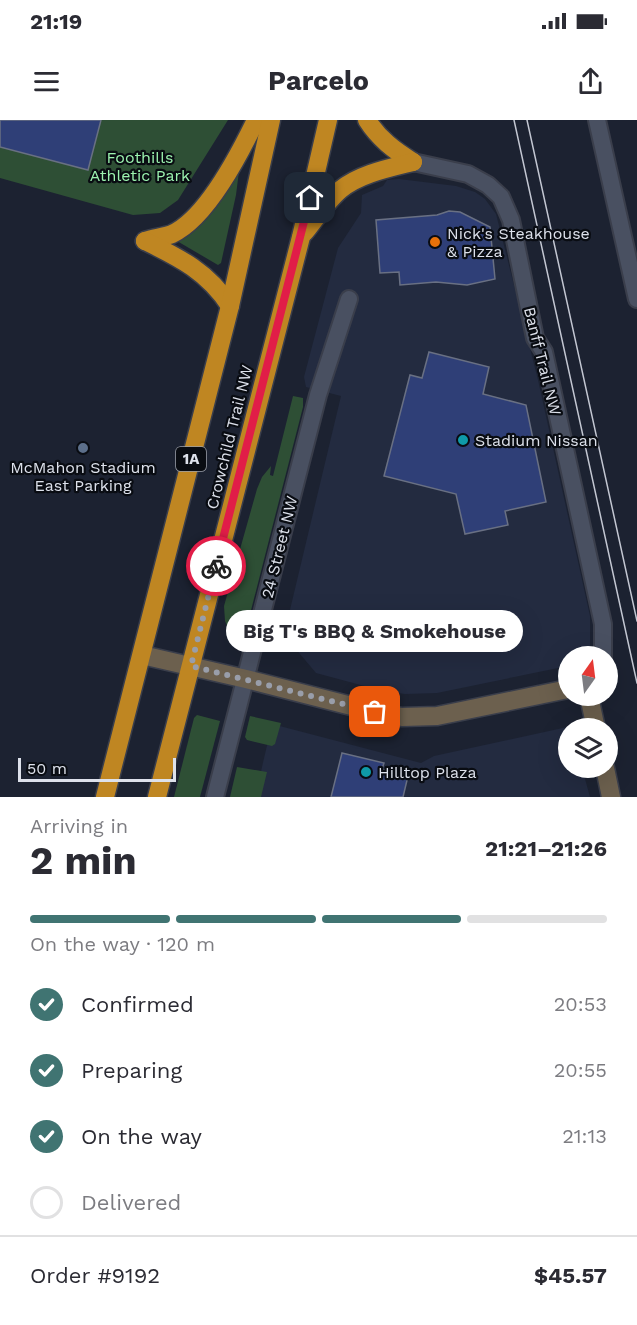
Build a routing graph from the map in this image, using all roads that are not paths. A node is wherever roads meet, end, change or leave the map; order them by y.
1 (256, 120) edge
2 (271, 120) edge
3 (328, 120) edge
4 (367, 120) edge
5 (597, 120) edge
6 (413, 162) junction
7 (301, 237) junction
8 (349, 299) dead end
9 (637, 299) edge
10 (230, 306) junction
11 (603, 646) edge
12 (142, 655) junction
13 (191, 666) junction
14 (246, 679) junction
15 (558, 691) edge
16 (606, 778) edge
17 (105, 797) edge
18 (157, 797) edge
19 (215, 797) edge
20 (611, 797) edge

1 - 10 highway
2 - 10 highway, Crowchild Trail NW / 1A
3 - 7 highway, Crowchild Trail NW
4 - 6 highway
5 - 9 street
6 - 7 highway
6 - 11 street, Banff Trail NW
7 - 13 highway, Crowchild Trail NW
8 - 14 street, 24 Street NW
10 - 12 highway, Crowchild Trail NW / 1A
12 - 13 street
12 - 17 highway, Crowchild Trail NW / 1A
13 - 14 street
13 - 18 highway, Crowchild Trail NW
14 - 15 street
14 - 19 street, 24 Street NW
16 - 20 street

